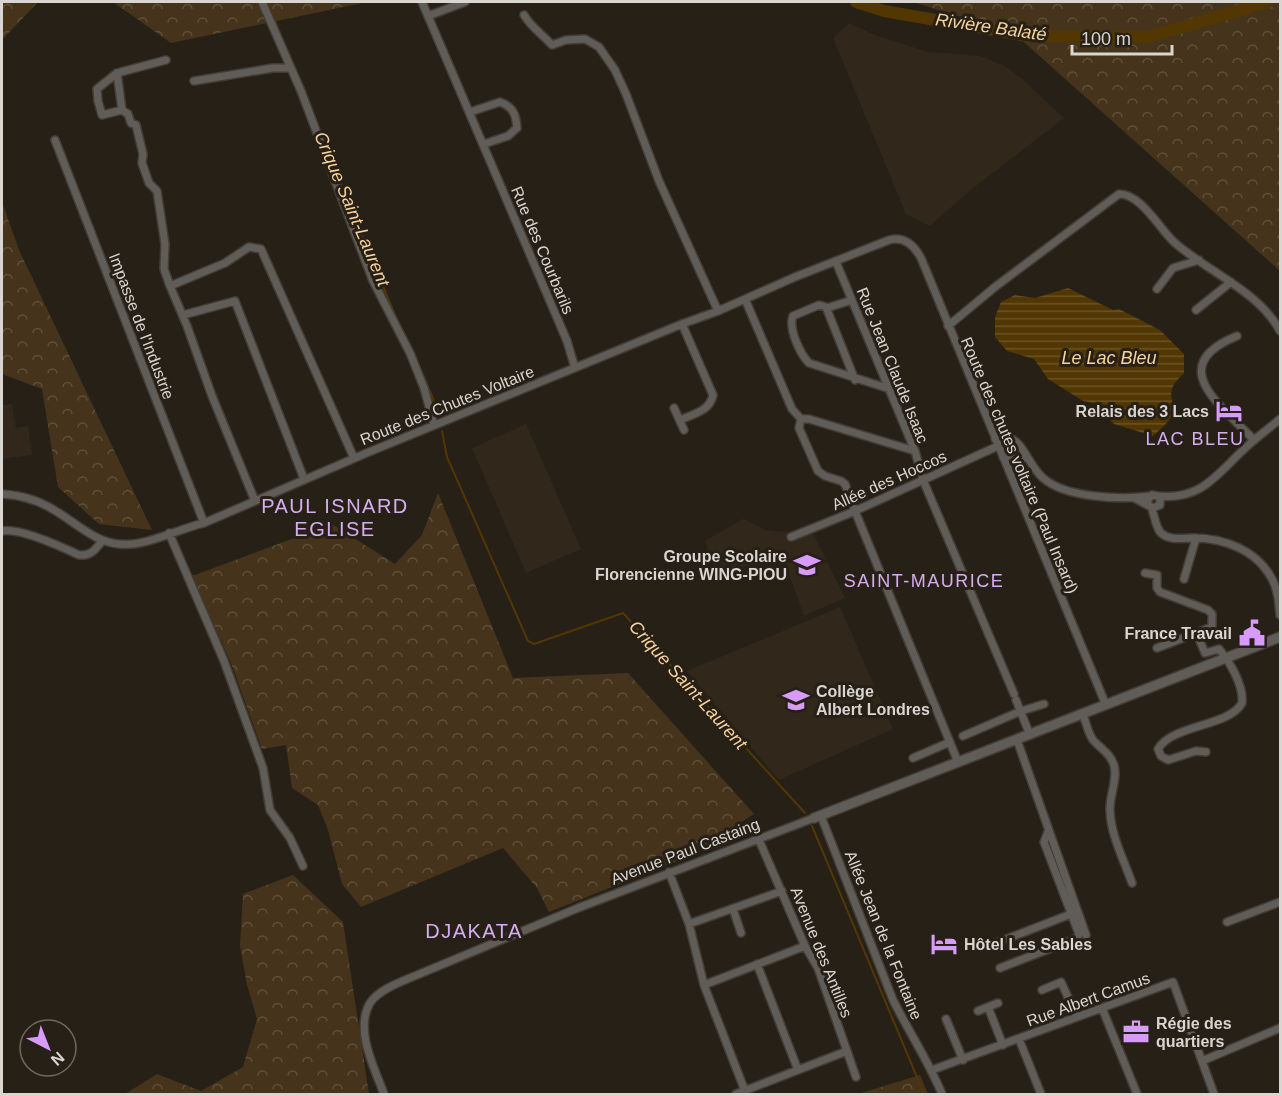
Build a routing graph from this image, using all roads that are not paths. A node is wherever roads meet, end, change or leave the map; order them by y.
1 (262, 2) edge
2 (422, 2) edge
3 (465, 2) edge
4 (524, 15) dead end
5 (428, 16) junction
6 (166, 60) dead end
7 (290, 68) junction
8 (117, 73) junction
9 (194, 81) dead end
10 (122, 110) junction
11 (470, 112) junction
12 (55, 140) dead end
13 (484, 144) junction
14 (904, 240) joint
15 (1199, 260) junction
16 (836, 262) junction
17 (1231, 282) junction
18 (170, 286) junction
19 (1156, 289) dead end
20 (745, 299) junction
21 (852, 300) junction
22 (827, 308) junction
23 (1196, 310) dead end
24 (718, 311) junction
25 (183, 315) junction
26 (682, 324) junction
27 (948, 326) junction
28 (1281, 331) edge
29 (1237, 336) dead end
30 (575, 368) junction
31 (855, 380) junction
32 (890, 389) junction
33 (674, 408) dead end
34 (801, 419) junction
35 (1281, 419) edge
36 (680, 420) junction
37 (434, 425) junction
38 (684, 430) dead end
39 (1254, 440) junction
40 (996, 442) junction
41 (915, 451) junction
42 (1003, 457) junction
43 (354, 458) junction
44 (1026, 458) junction
45 (304, 479) junction
46 (923, 480) junction
47 (2, 494) edge
48 (255, 501) junction
49 (1154, 502) junction
50 (855, 511) junction
51 (204, 523) junction
52 (2, 531) edge
53 (169, 534) junction
54 (791, 537) dead end
55 (1196, 538) junction
56 (102, 541) junction
57 (1145, 573) dead end
58 (1184, 579) dead end
59 (1281, 615) edge
60 (1197, 634) junction
61 (1281, 637) edge
62 (1157, 648) dead end
63 (1227, 659) junction
64 (1044, 704) dead end
65 (1106, 705) junction
66 (1021, 711) junction
67 (1083, 714) junction
68 (1030, 735) junction
69 (963, 736) dead end
70 (1017, 740) junction
71 (950, 742) junction
72 (1206, 752) dead end
73 (913, 758) dead end
74 (958, 762) junction
75 (817, 817) junction
76 (1048, 832) junction
77 (759, 840) junction
78 (303, 866) dead end
79 (669, 872) junction
80 (1132, 883) dead end
81 (782, 891) junction
82 (1281, 902) edge
83 (733, 909) junction
84 (1071, 914) junction
85 (1227, 922) dead end
86 (689, 924) junction
87 (741, 933) dead end
88 (1086, 935) dead end
89 (991, 945) dead end
90 (805, 946) junction
91 (757, 964) junction
92 (999, 968) dead end
93 (704, 985) junction
94 (1042, 990) dead end
95 (998, 1003) dead end
96 (988, 1007) junction
97 (1102, 1008) junction
98 (978, 1011) dead end
99 (1077, 1017) junction
100 (946, 1020) dead end
101 (1281, 1028) edge
102 (1019, 1039) junction
103 (1003, 1045) junction
104 (847, 1051) junction
105 (963, 1060) junction
106 (1202, 1061) junction
107 (798, 1070) junction
108 (932, 1070) junction
109 (856, 1077) dead end
110 (745, 1091) junction
111 (384, 1095) edge
112 (736, 1095) edge
113 (942, 1095) edge
114 (1041, 1095) edge
115 (1137, 1095) edge
116 (1214, 1095) edge

1 - 7 street
2 - 5 street, Rue des Courbarils
3 - 5 street
4 - 24 street
5 - 11 street, Rue des Courbarils
6 - 8 street
7 - 9 street
7 - 37 street
8 - 10 street
8 - 10 street
10 - 18 street
11 - 13 street, Rue des Courbarils
11 - 13 street
12 - 51 street, Impasse de l'Industrie
13 - 30 street, Rue des Courbarils
14 - 16 street, Route des Chutes Voltaire
14 - 27 street, Route des chutes voltaire (Paul Insard)
15 - 17 street
15 - 19 street
15 - 27 street
16 - 20 street, Route des Chutes Voltaire
16 - 21 street, Rue Jean Claude Isaac
17 - 23 street
17 - 28 street
18 - 25 street
18 - 43 street
20 - 24 street, Route des Chutes Voltaire
20 - 34 street
21 - 22 street
21 - 32 street, Rue Jean Claude Isaac
22 - 31 street
22 - 31 street
24 - 26 street, Route des Chutes Voltaire
25 - 45 street
25 - 48 street
26 - 30 street, Route des Chutes Voltaire
26 - 36 street
27 - 40 street, Route des chutes voltaire (Paul Insard)
29 - 39 street
30 - 37 street, Route des Chutes Voltaire
31 - 32 street
32 - 41 street, Rue Jean Claude Isaac
33 - 36 street
34 - 41 street
34 - 50 street
35 - 39 street
36 - 38 street
37 - 43 street, Route des Chutes Voltaire
39 - 49 street
40 - 42 street, Route des chutes voltaire (Paul Insard)
40 - 44 street
40 - 46 street, Allée des Hoccos
41 - 46 street, Rue Jean Claude Isaac
42 - 44 street
42 - 65 street, Route des chutes voltaire (Paul Insard)
43 - 45 street, Route des Chutes Voltaire
44 - 49 street
45 - 48 street, Route des Chutes Voltaire
46 - 50 street, Allée des Hoccos
46 - 66 street, Rue Jean Claude Isaac
47 - 56 street, Route des Chutes Voltaire
48 - 51 street, Route des Chutes Voltaire
49 - 55 street
50 - 54 street, Allée des Hoccos
50 - 71 street
51 - 53 street, Route des Chutes Voltaire
52 - 56 street
53 - 56 street, Route des Chutes Voltaire
53 - 78 street
55 - 58 street
55 - 59 street
57 - 60 street
60 - 62 street
60 - 63 street
61 - 63 street, Avenue Paul Castaing
63 - 65 street, Avenue Paul Castaing
63 - 72 street
64 - 66 street
65 - 67 street, Avenue Paul Castaing
66 - 68 street, Rue Jean Claude Isaac
66 - 69 street
67 - 68 street, Avenue Paul Castaing
67 - 80 street
68 - 70 street, Avenue Paul Castaing
70 - 74 street, Avenue Paul Castaing
70 - 76 street
71 - 73 street
71 - 74 street
74 - 75 street, Avenue Paul Castaing
75 - 77 street, Avenue Paul Castaing
75 - 108 street, Allée Jean de la Fontaine
76 - 84 street
76 - 88 street
77 - 79 street, Avenue Paul Castaing
77 - 81 street, Avenue des Antilles
79 - 86 street
79 - 111 street, Avenue Paul Castaing
81 - 83 street
81 - 90 street, Avenue des Antilles
82 - 85 street
83 - 86 street
83 - 87 street
84 - 89 street
84 - 92 street
86 - 93 street
90 - 91 street
90 - 104 street, Avenue des Antilles
91 - 93 street
91 - 107 street
93 - 110 street
94 - 99 street
95 - 96 street
96 - 98 street
96 - 103 street
97 - 99 street, Rue Albert Camus
97 - 106 street, Rue Albert Camus
97 - 115 street
99 - 102 street, Rue Albert Camus
100 - 105 street
101 - 106 street
102 - 103 street, Rue Albert Camus
102 - 114 street
103 - 105 street, Rue Albert Camus
104 - 107 street
104 - 109 street, Avenue des Antilles
105 - 108 street, Rue Albert Camus
106 - 116 street
107 - 110 street
108 - 113 street, Allée Jean de la Fontaine
110 - 112 street

